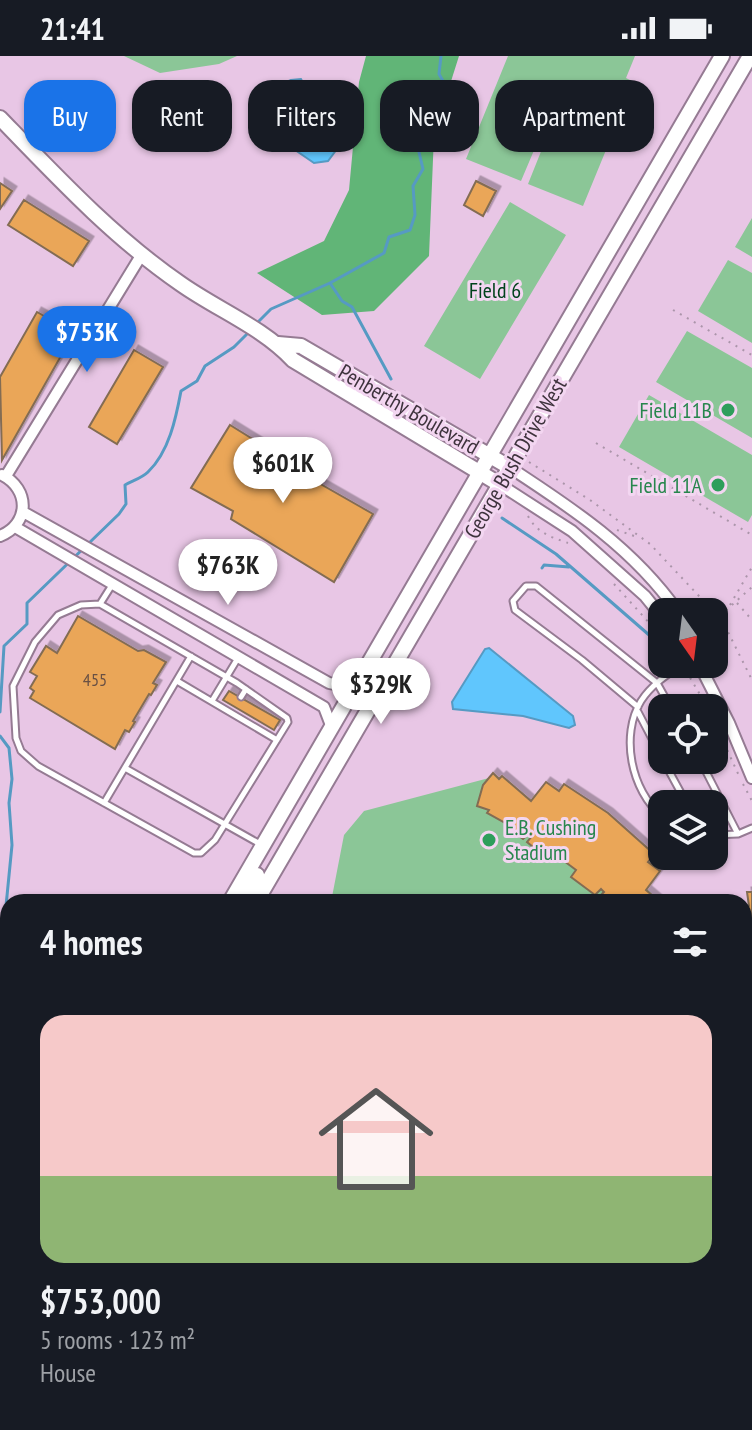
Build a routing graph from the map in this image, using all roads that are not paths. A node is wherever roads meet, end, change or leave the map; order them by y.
1 (722, 56) edge
2 (750, 56) edge
3 (0, 118) edge
4 (142, 254) junction
5 (278, 344) junction
6 (491, 456) junction
7 (509, 467) junction
8 (481, 472) junction
9 (3, 475) edge
10 (499, 484) junction
11 (23, 512) junction
12 (15, 527) junction
13 (0, 536) edge
14 (112, 584) junction
15 (668, 598) edge
16 (648, 600) edge
17 (100, 604) junction
18 (249, 638) junction
19 (191, 656) junction
20 (238, 657) junction
21 (227, 677) junction
22 (664, 678) edge
23 (706, 678) edge
24 (177, 681) junction
25 (657, 683) junction
26 (355, 688) junction
27 (246, 689) junction
28 (663, 694) edge
29 (241, 697) dead end
30 (260, 699) junction
31 (212, 701) junction
32 (256, 706) dead end
33 (638, 709) junction
34 (332, 728) junction
35 (648, 729) edge
36 (277, 740) junction
37 (125, 768) junction
38 (707, 774) edge
39 (752, 778) edge
40 (648, 798) edge
41 (104, 803) junction
42 (225, 824) junction
43 (752, 828) edge
44 (728, 834) edge
45 (738, 834) junction
46 (263, 846) junction
47 (235, 894) edge
48 (246, 894) edge
49 (261, 894) edge

1 - 6 main road, George Bush Drive West
2 - 7 main road, George Bush Drive West
3 - 4 main road, Penberthy Boulevard
4 - 5 main road, Penberthy Boulevard
4 - 9 street
5 - 6 main road, Penberthy Boulevard
5 - 8 main road, Penberthy Boulevard
6 - 7 main road, Penberthy Boulevard
6 - 8 main road, George Bush Drive West
7 - 10 main road, George Bush Drive West
7 - 15 street, Penberthy Boulevard
8 - 10 main road, Penberthy Boulevard
8 - 26 main road, George Bush Drive West
9 - 11 street
10 - 16 street, Penberthy Boulevard
10 - 49 main road, George Bush Drive West
11 - 12 street
11 - 18 street
12 - 13 street
12 - 14 street
14 - 17 lane
14 - 20 street
17 - 19 lane
17 - 41 lane
18 - 20 street
18 - 26 street
19 - 21 lane
19 - 24 lane
20 - 21 lane
20 - 34 street
21 - 27 lane
21 - 31 lane
22 - 25 lane
23 - 39 street
24 - 31 lane
24 - 37 lane
25 - 28 lane
25 - 33 lane
25 - 33 lane
26 - 34 main road, George Bush Drive West
27 - 29 lane
27 - 30 lane
30 - 32 lane
30 - 36 lane
31 - 36 lane
33 - 35 lane
33 - 40 lane
34 - 46 main road, George Bush Drive West
36 - 42 lane
37 - 41 lane
37 - 42 lane
38 - 45 lane
41 - 42 lane
42 - 46 lane
43 - 45 lane
44 - 45 lane
46 - 47 main road, George Bush Drive West
46 - 48 main road

